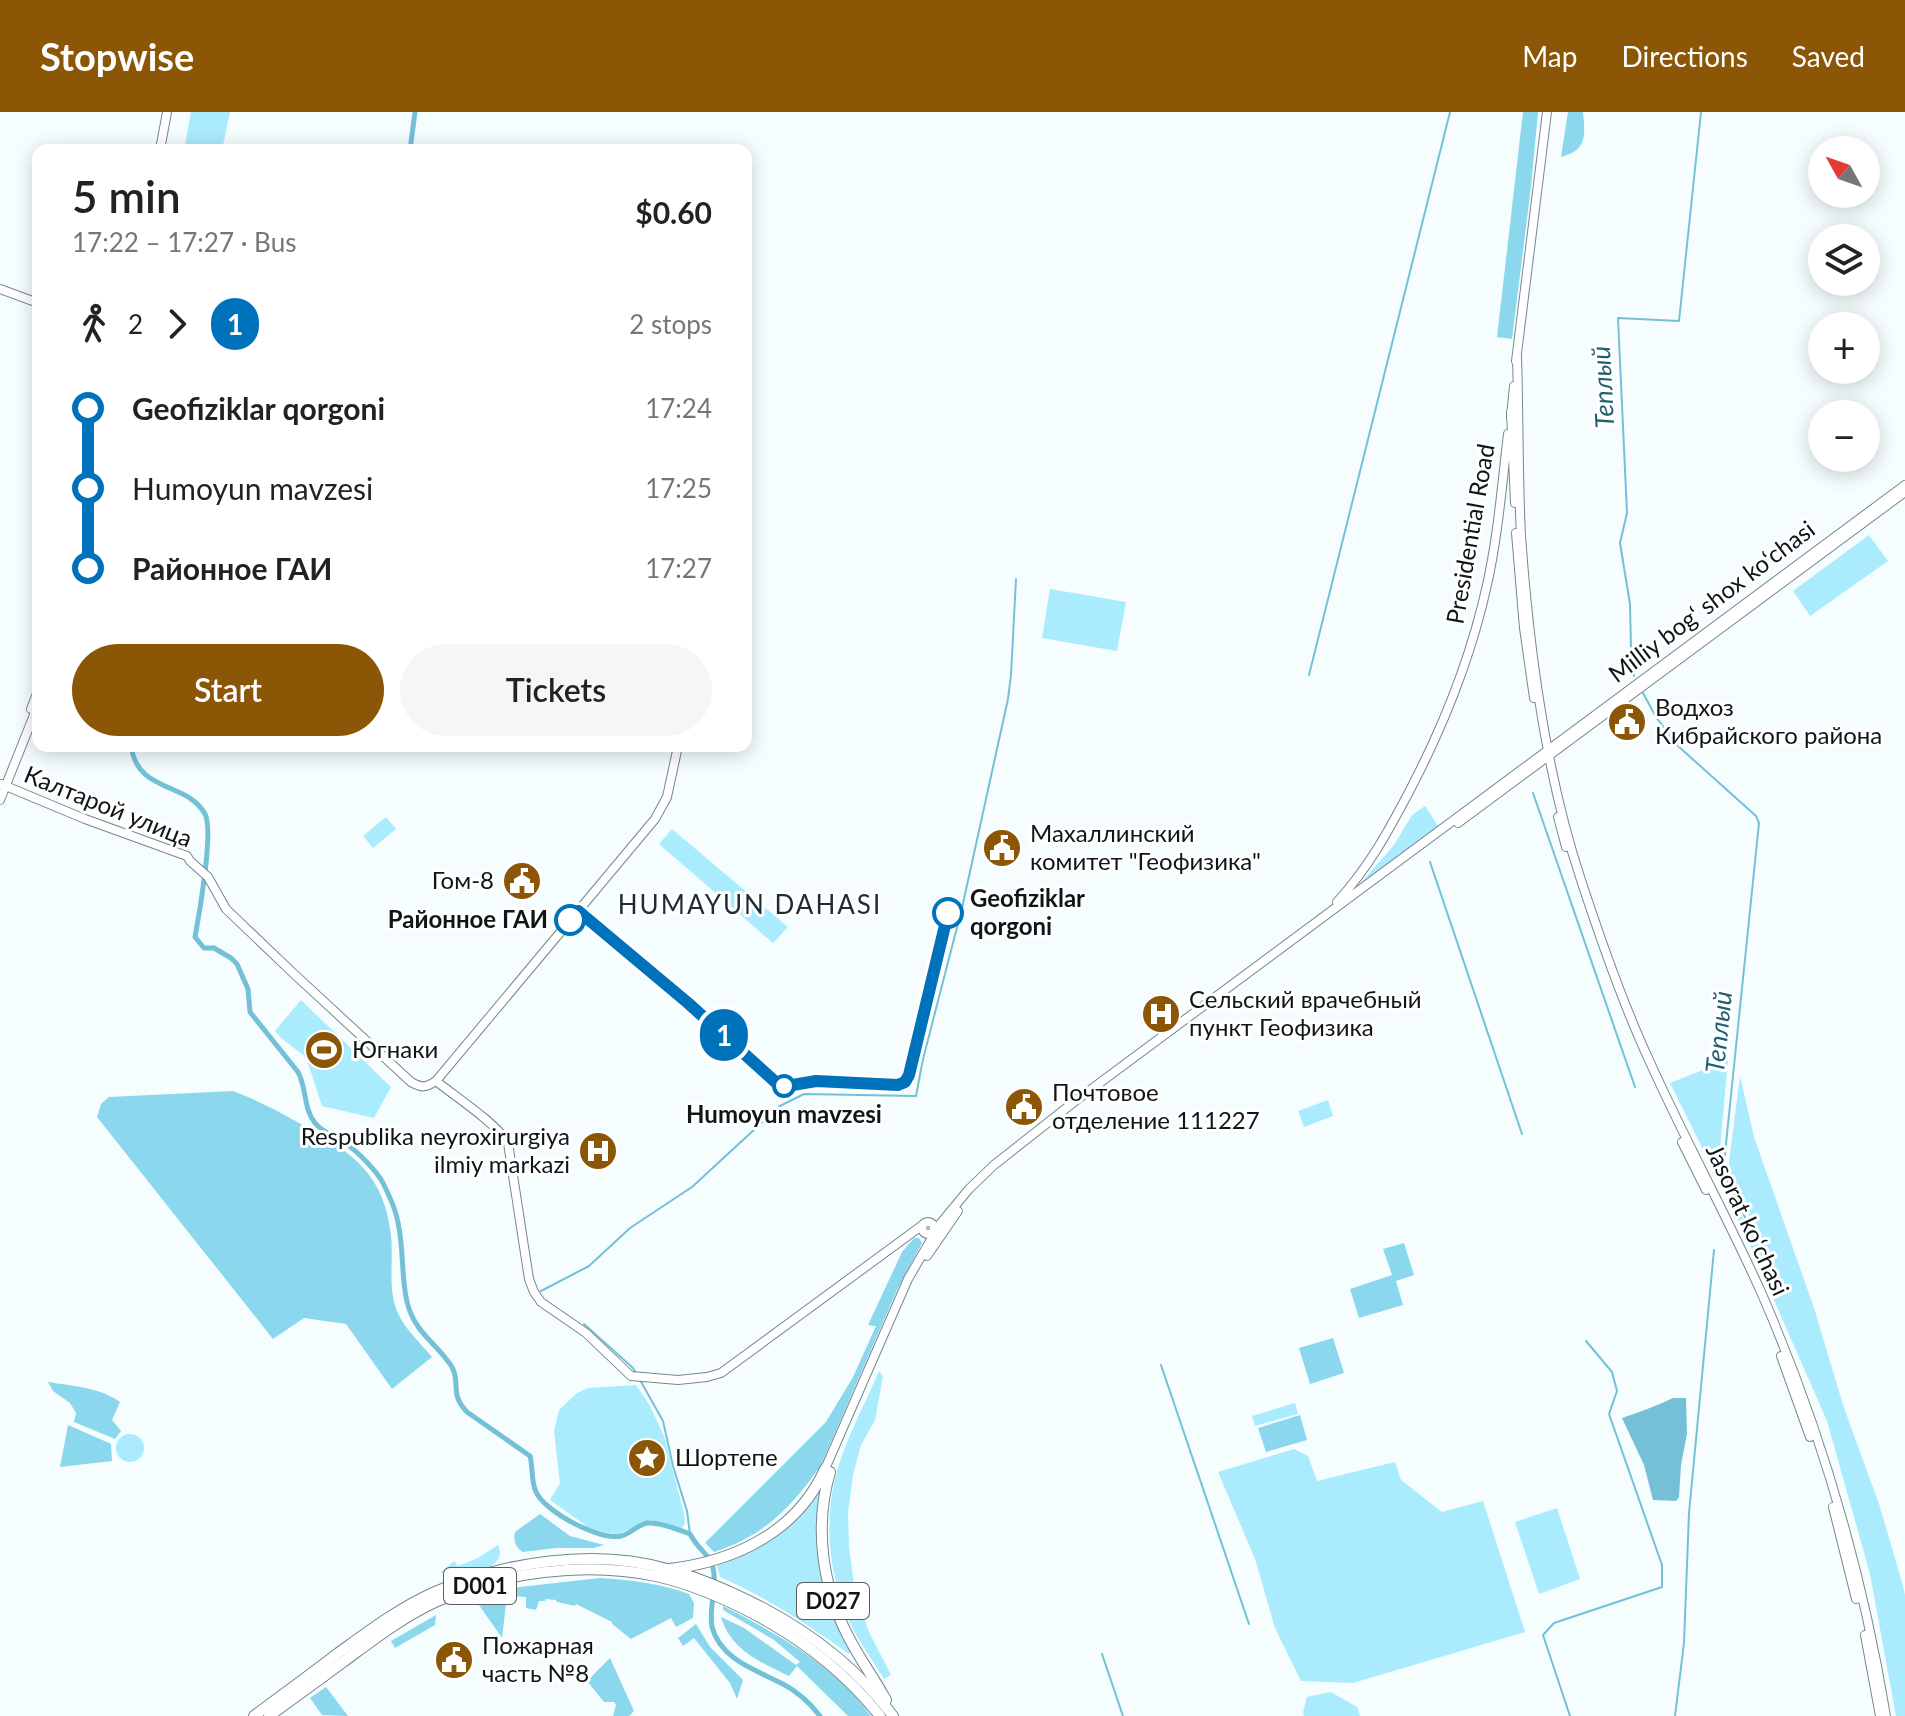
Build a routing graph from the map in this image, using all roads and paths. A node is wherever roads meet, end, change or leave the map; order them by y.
1 (169, 112) edge
2 (1550, 112) edge
3 (163, 144) edge
4 (0, 289) edge
5 (32, 301) edge
6 (1517, 357) junction
7 (1511, 412) junction
8 (1905, 485) edge
9 (1905, 492) edge
10 (1810, 558) junction
11 (32, 707) edge
12 (32, 718) edge
13 (677, 752) edge
14 (1547, 754) junction
15 (2, 786) edge
16 (0, 800) edge
17 (1316, 922) junction
18 (436, 1081) junction
19 (933, 1231) junction
20 (828, 1470) junction
21 (668, 1569) junction
22 (713, 1590) junction
23 (305, 1684) junction
24 (254, 1716) edge
25 (269, 1716) edge
26 (880, 1716) edge
27 (894, 1716) edge
28 (1883, 1716) edge

1 - 3 main road
2 - 6 main road, Presidential Road
4 - 5 main road
6 - 7 main road, Presidential Road
6 - 14 main road
7 - 14 main road
7 - 17 main road, Presidential Road
8 - 10 main road, Milliy bog‘ shox ko‘chasi / D027
9 - 10 main road, Milliy bog‘ shox ko‘chasi / D027
10 - 14 main road, Milliy bog‘ shox ko‘chasi / D027
11 - 15 main road
12 - 15 main road
13 - 18 main road
14 - 17 main road, D027
14 - 19 main road, D027
14 - 28 main road, Jasorat koʻchasi
15 - 16 main road
15 - 18 main road, Калтарой улица
17 - 19 main road, D027
18 - 19 main road
19 - 20 main road, D027
20 - 21 highway, D027
20 - 27 highway, D027
21 - 22 highway, D001
21 - 23 highway, D001
22 - 23 highway, D001
22 - 26 highway, D001
22 - 27 highway, D001
23 - 24 highway, D001
23 - 25 highway, D001

